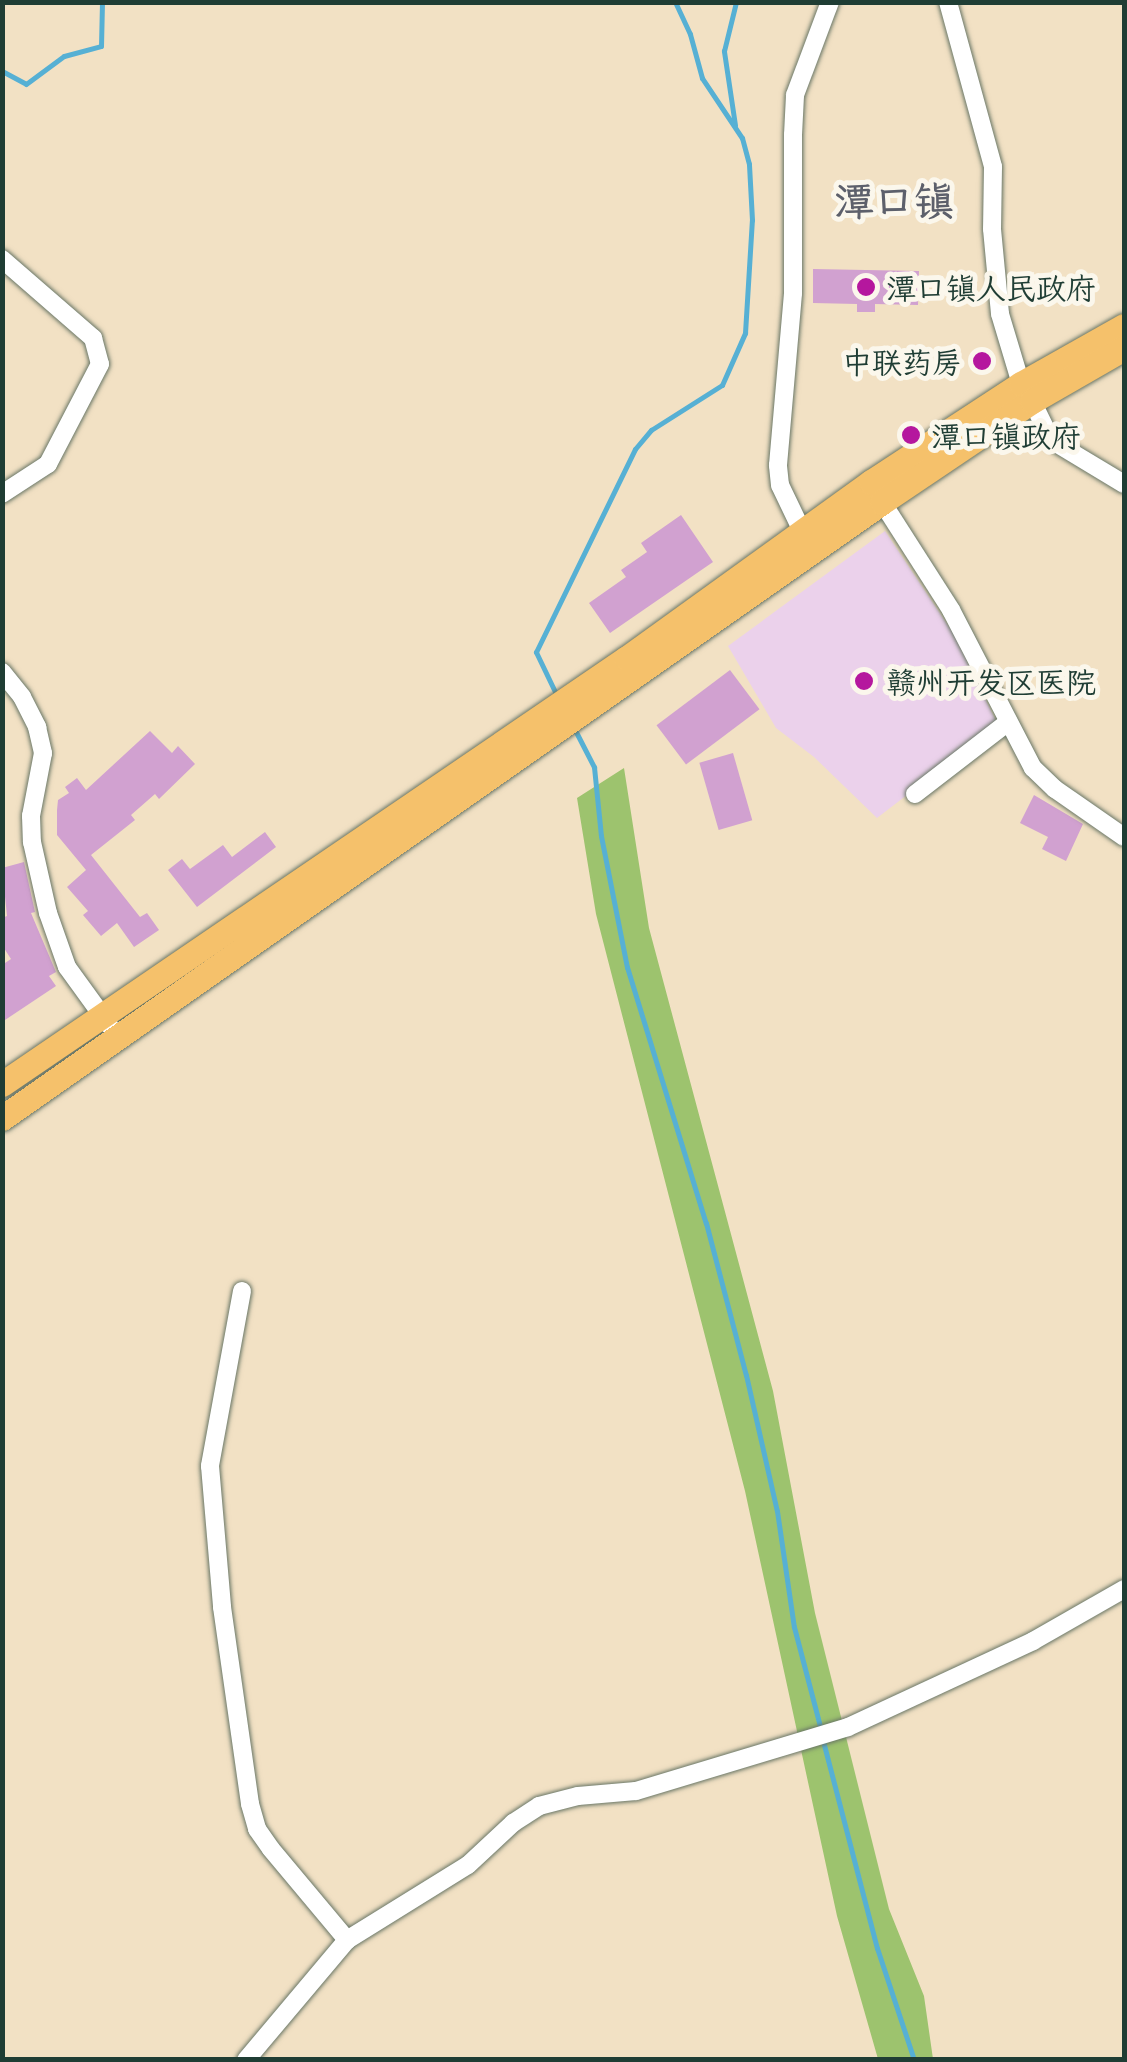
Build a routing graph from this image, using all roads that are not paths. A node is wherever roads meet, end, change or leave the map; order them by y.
1 (830, 2) edge
2 (948, 2) edge
3 (2, 258) edge
4 (1124, 326) edge
5 (1124, 348) edge
6 (1026, 393) junction
7 (1124, 484) edge
8 (2, 494) edge
9 (882, 502) junction
10 (802, 531) junction
11 (632, 667) junction
12 (2, 672) edge
13 (1008, 722) junction
14 (524, 742) junction
15 (915, 794) dead end
16 (1124, 838) edge
17 (100, 1016) junction
18 (119, 1037) junction
19 (2, 1084) edge
20 (2, 1118) edge
21 (242, 1290) dead end
22 (1124, 1589) edge
23 (347, 1940) junction
24 (246, 2060) edge

1 - 10 street
2 - 6 street
3 - 8 street
4 - 6 highway
5 - 6 highway
6 - 7 street
6 - 9 highway
6 - 10 highway
9 - 11 highway
9 - 13 street
10 - 11 highway
11 - 14 highway
12 - 17 street
13 - 15 street
13 - 16 street
14 - 17 highway
14 - 18 highway
17 - 18 street
17 - 19 highway
18 - 20 highway
21 - 23 street
22 - 23 street
23 - 24 street

